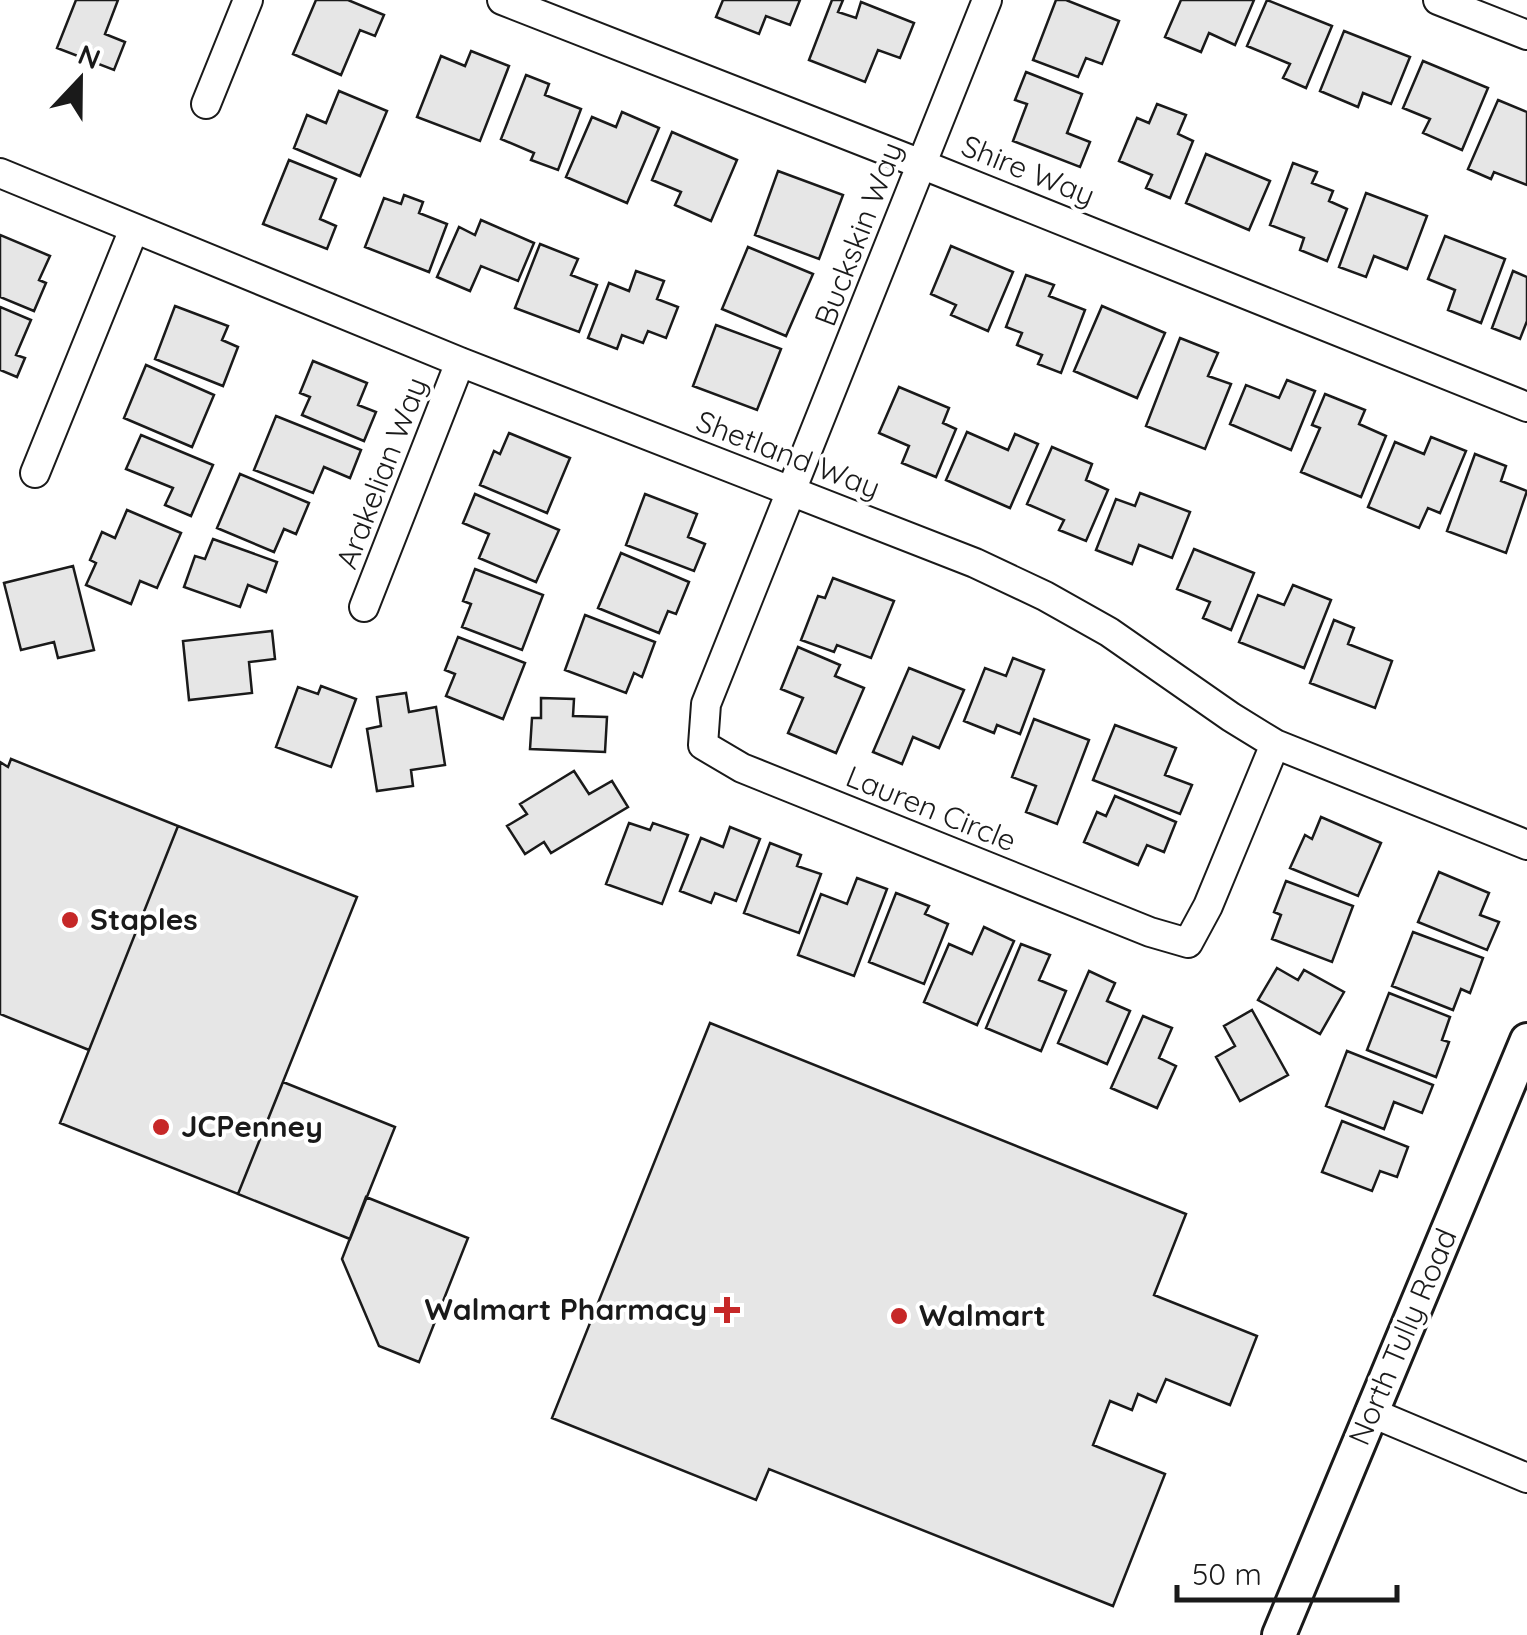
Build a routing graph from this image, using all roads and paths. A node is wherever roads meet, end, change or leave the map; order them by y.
1 (248, 0) edge
2 (502, 0) edge
3 (987, 0) edge
4 (1438, 0) edge
5 (1527, 35) edge
6 (206, 104) dead end
7 (921, 164) junction
8 (0, 173) edge
9 (134, 229) junction
10 (460, 362) junction
11 (1527, 407) edge
12 (35, 472) dead end
13 (793, 492) junction
14 (364, 607) dead end
15 (1275, 744) junction
16 (1527, 845) edge
17 (1527, 1040) edge
18 (1370, 1412) junction
19 (1527, 1478) edge
20 (1280, 1635) edge

1 - 6 street
2 - 7 street, Shire Way
3 - 7 street, Buckskin Way
4 - 5 street
7 - 11 street, Shire Way
7 - 13 street, Buckskin Way
8 - 9 street, Shetland Way
9 - 10 street, Shetland Way
9 - 12 street
10 - 13 street, Shetland Way
10 - 14 street, Arakelian Way
13 - 15 street, Shetland Way
13 - 15 street, Lauren Circle
15 - 16 street, Shetland Way
17 - 18 street, North Tully Road
18 - 19 street
18 - 20 street, North Tully Road

